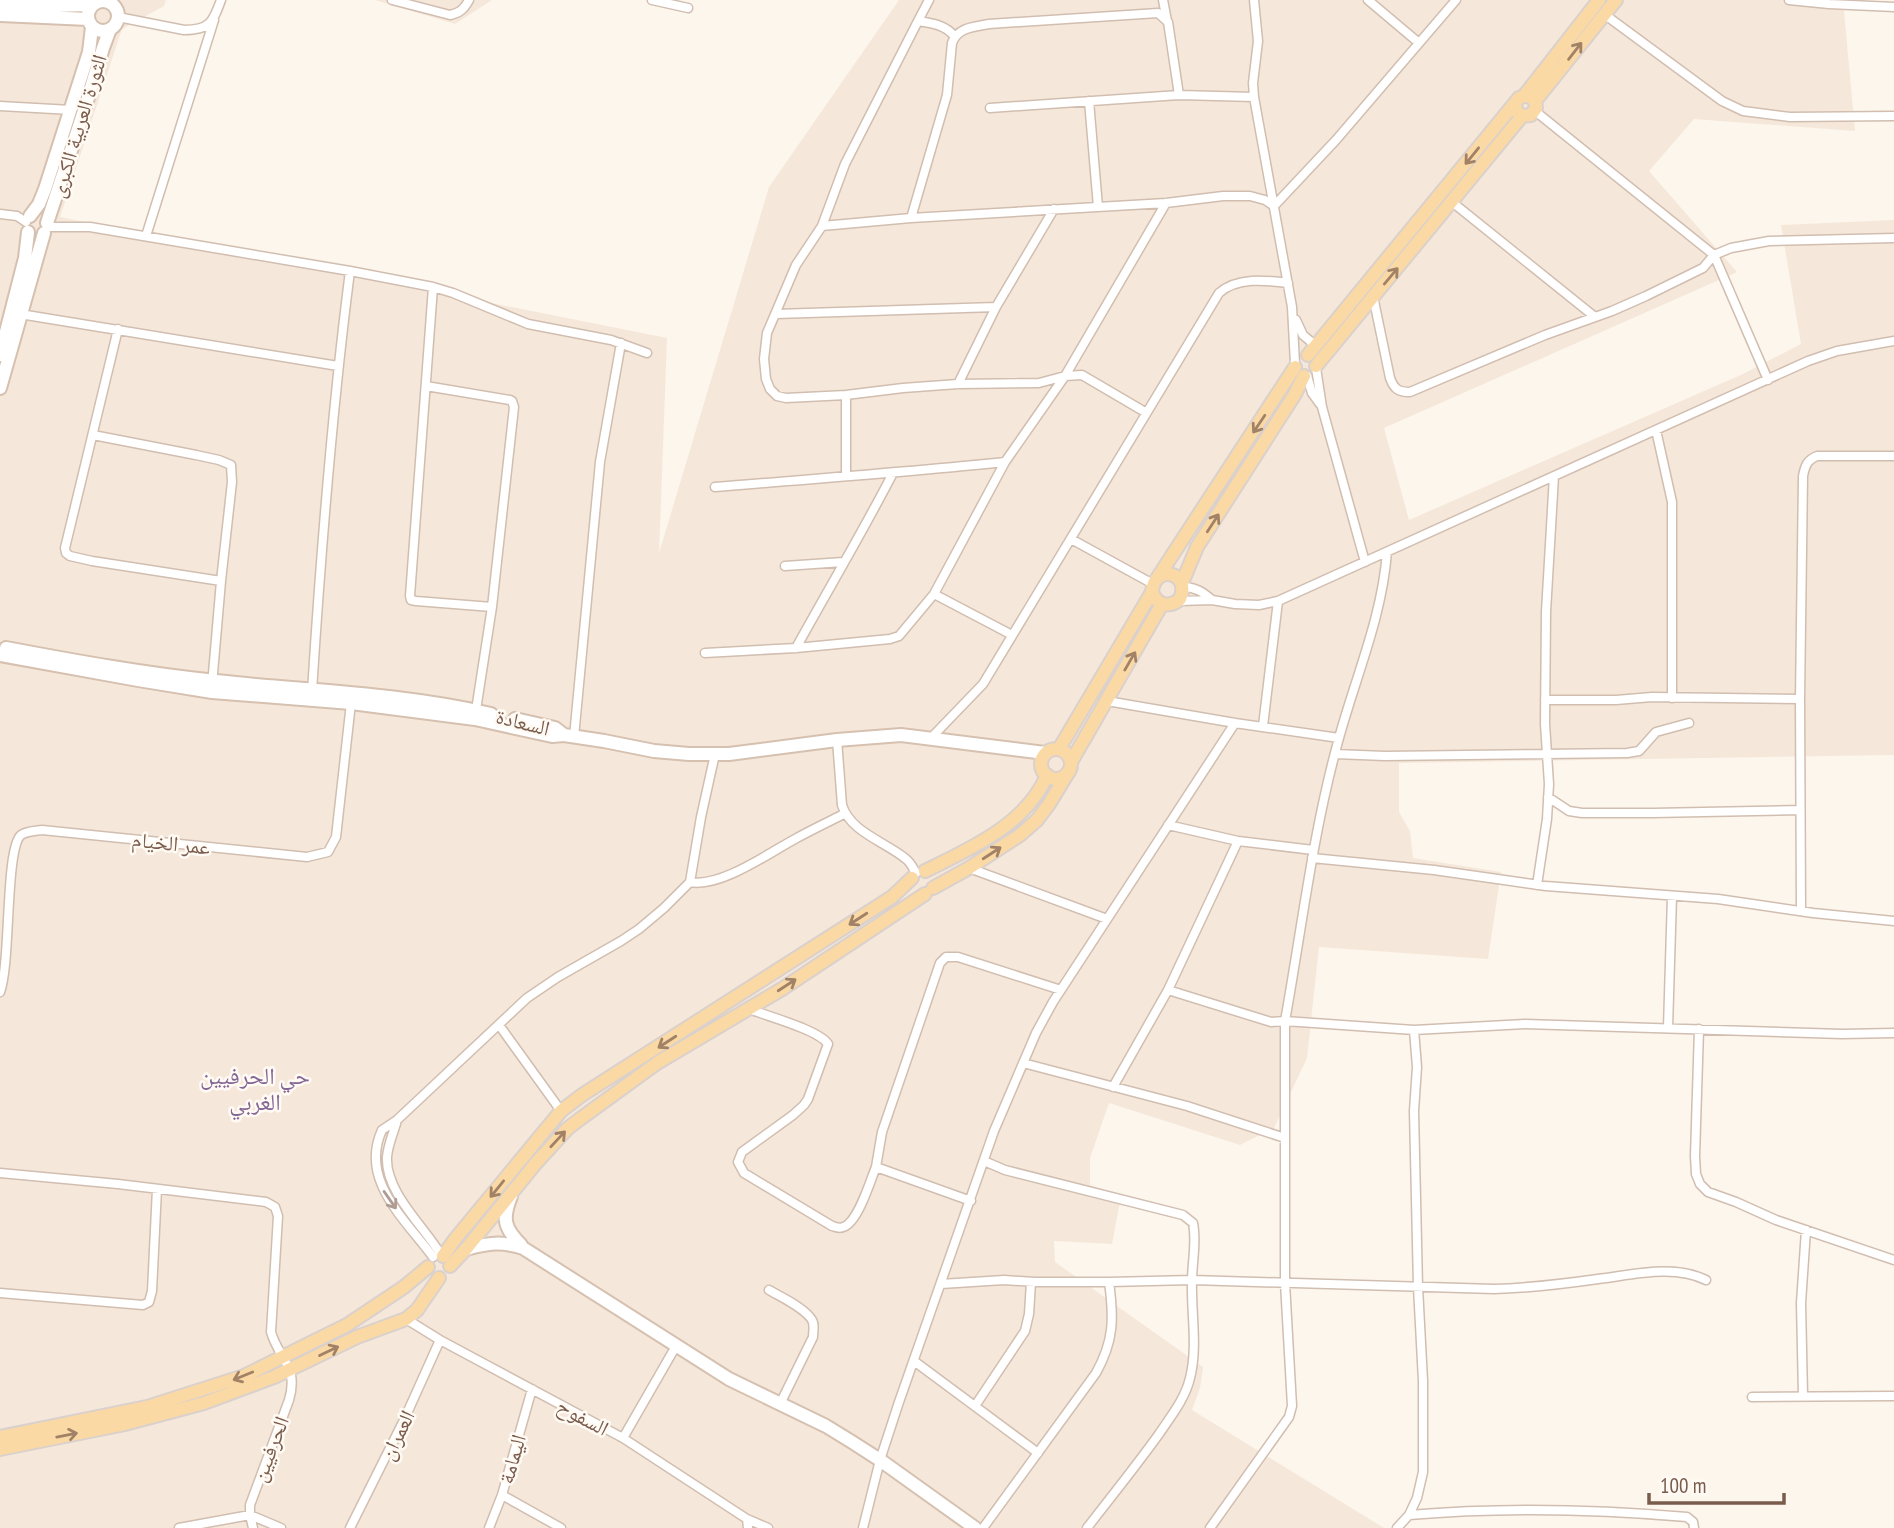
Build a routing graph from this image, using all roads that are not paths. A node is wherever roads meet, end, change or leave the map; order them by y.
1 (220, 0) edge
2 (392, 0) edge
3 (469, 0) edge
4 (652, 0) edge
5 (929, 0) edge
6 (1163, 0) edge
7 (1254, 0) edge
8 (1368, 0) edge
9 (1457, 0) edge
10 (1616, 0) edge
11 (1789, 0) edge
12 (96, 2) edge
13 (0, 4) edge
14 (1597, 5) edge
15 (1894, 6) edge
16 (688, 8) dead end
17 (119, 10) edge
18 (0, 15) edge
19 (214, 20) junction
20 (918, 21) junction
21 (1168, 22) junction
22 (90, 23) junction
23 (110, 29) junction
24 (955, 37) junction
25 (1419, 43) junction
26 (1179, 95) junction
27 (1254, 97) junction
28 (1089, 101) junction
29 (1527, 103) junction
30 (0, 106) edge
31 (989, 108) dead end
32 (71, 110) junction
33 (1894, 116) edge
34 (1452, 202) junction
35 (1166, 203) junction
36 (1274, 206) junction
37 (1098, 207) junction
38 (1054, 209) junction
39 (0, 214) edge
40 (911, 218) junction
41 (28, 223) junction
42 (822, 226) junction
43 (46, 228) junction
44 (146, 236) junction
45 (1894, 238) edge
46 (1714, 255) junction
47 (350, 271) junction
48 (1288, 283) junction
49 (433, 287) junction
50 (1373, 296) junction
51 (996, 307) junction
52 (1292, 307) junction
53 (20, 314) junction
54 (776, 314) junction
55 (1595, 317) junction
56 (118, 329) junction
57 (1894, 341) edge
58 (621, 343) junction
59 (1312, 350) junction
60 (647, 353) dead end
61 (0, 355) edge
62 (338, 366) junction
63 (1306, 370) junction
64 (1065, 376) junction
65 (1768, 380) junction
66 (958, 384) junction
67 (426, 386) junction
68 (0, 388) edge
69 (846, 395) junction
70 (1145, 412) junction
71 (1656, 430) junction
72 (93, 435) junction
73 (1894, 456) edge
74 (1004, 462) junction
75 (893, 474) junction
76 (846, 475) junction
77 (1554, 476) junction
78 (715, 487) dead end
79 (1071, 539) junction
80 (1387, 552) junction
81 (843, 562) junction
82 (1365, 562) junction
83 (785, 566) dead end
84 (221, 581) junction
85 (1155, 585) junction
86 (1183, 585) junction
87 (934, 594) junction
88 (1212, 600) junction
89 (1179, 601) junction
90 (1278, 601) junction
91 (1162, 604) junction
92 (492, 607) junction
93 (1012, 635) junction
94 (0, 646) edge
95 (796, 648) junction
96 (705, 653) dead end
97 (0, 655) edge
98 (212, 686) junction
99 (312, 691) junction
100 (1672, 698) junction
101 (1800, 699) junction
102 (1545, 700) junction
103 (1107, 701) junction
104 (351, 703) junction
105 (476, 710) junction
106 (1235, 723) junction
107 (1689, 723) dead end
108 (1263, 726) junction
109 (569, 736) junction
110 (1339, 738) junction
111 (930, 739) junction
112 (837, 740) junction
113 (1059, 749) junction
114 (715, 754) junction
115 (1335, 754) junction
116 (1547, 754) junction
117 (1043, 758) junction
118 (1070, 767) junction
119 (1047, 775) junction
120 (1548, 797) junction
121 (1800, 810) junction
122 (844, 814) junction
123 (1168, 825) junction
124 (1238, 841) junction
125 (1313, 854) junction
126 (969, 868) junction
127 (918, 874) junction
128 (690, 882) junction
129 (1537, 885) junction
130 (929, 891) junction
131 (1672, 896) junction
132 (1801, 911) junction
133 (1107, 919) junction
134 (1894, 921) edge
135 (1061, 990) junction
136 (1168, 990) junction
137 (0, 992) edge
138 (749, 1009) junction
139 (1285, 1021) junction
140 (499, 1025) junction
141 (1668, 1028) junction
142 (1699, 1029) junction
143 (1414, 1030) junction
144 (1894, 1033) edge
145 (1023, 1063) junction
146 (1114, 1087) junction
147 (561, 1111) junction
148 (1285, 1138) junction
149 (984, 1161) junction
150 (876, 1167) junction
151 (0, 1173) edge
152 (157, 1189) junction
153 (514, 1191) junction
154 (971, 1201) junction
155 (1806, 1230) junction
156 (523, 1248) junction
157 (466, 1249) junction
158 (439, 1260) junction
159 (1894, 1260) edge
160 (1192, 1280) junction
161 (1706, 1280) dead end
162 (1031, 1282) junction
163 (1109, 1282) junction
164 (1285, 1283) junction
165 (942, 1284) junction
166 (1418, 1287) junction
167 (769, 1290) dead end
168 (399, 1291) junction
169 (0, 1293) edge
170 (416, 1310) junction
171 (406, 1319) junction
172 (440, 1340) junction
173 (676, 1346) junction
174 (283, 1357) junction
175 (914, 1361) junction
176 (290, 1369) junction
177 (531, 1390) junction
178 (1752, 1396) dead end
179 (1803, 1396) junction
180 (1894, 1396) edge
181 (780, 1404) junction
182 (975, 1406) junction
183 (0, 1437) edge
184 (623, 1438) junction
185 (0, 1449) edge
186 (1038, 1453) junction
187 (880, 1460) junction
188 (502, 1495) junction
189 (1409, 1515) junction
190 (250, 1516) junction
191 (747, 1523) edge
192 (179, 1528) edge
193 (253, 1528) edge
194 (281, 1528) edge
195 (350, 1528) edge
196 (489, 1528) edge
197 (561, 1528) edge
198 (768, 1528) edge
199 (863, 1528) edge
200 (975, 1528) edge
201 (983, 1528) edge
202 (1087, 1528) edge
203 (1210, 1528) edge
204 (1397, 1528) edge
205 (1694, 1528) edge

1 - 19 street
2 - 3 street
4 - 16 street
5 - 20 street
6 - 21 street
7 - 27 street
8 - 25 street
9 - 25 street
10 - 14 main road
11 - 15 street
12 - 13 street
12 - 17 street
12 - 22 street
14 - 29 main road
14 - 33 street
17 - 19 street
17 - 23 street
18 - 22 street
19 - 44 street
20 - 24 street
20 - 42 street
21 - 24 street
21 - 26 street
22 - 23 street
22 - 32 street, الثورة العربية الكبرى
23 - 43 street, الثورة العربية الكبرى
24 - 40 street
25 - 36 street
26 - 27 street
26 - 28 street
27 - 36 street
28 - 31 street
28 - 37 street
29 - 34 main road
29 - 46 street
29 -> 59 main road
30 - 32 street
32 - 41 street, الثورة العربية الكبرى
50 -> 34 main road
34 - 55 street
35 - 36 street
35 - 37 street
35 - 64 street
36 - 48 street
37 - 38 street
38 - 40 street
38 - 51 street
39 - 41 street
40 - 42 street
41 - 43 street
41 - 43 street
41 - 61 street, الثورة العربية الكبرى
42 - 54 street
43 - 44 street
43 - 53 street, الثورة العربية الكبرى
44 - 47 street
45 - 46 street
46 - 55 street
46 - 65 street
47 - 49 street
47 - 62 street
48 - 52 street
48 - 70 street
49 - 58 street
49 - 67 street
50 - 55 street
50 - 63 main road
51 - 54 street
51 - 66 street
52 - 59 street
52 - 63 street
53 - 56 street
53 - 68 street, الثورة العربية الكبرى
54 - 69 street
56 - 62 street
56 - 72 street
57 - 65 street
58 - 60 street
58 - 109 street
59 - 63 main road
62 - 99 street
63 - 82 street
63 -> 85 main road
86 -> 63 main road
64 - 66 street
64 - 70 street
64 - 74 street
65 - 71 street
66 - 69 street
67 - 92 street
67 - 92 street
69 - 76 street
70 - 79 street
71 - 77 street
71 - 100 street
72 - 84 street
72 - 84 street
73 - 101 street
74 - 75 street
74 - 87 street
75 - 76 street
75 - 81 street
76 - 78 street
77 - 80 street
77 - 102 street
79 - 85 street
79 - 93 street
80 - 82 street
80 - 110 street
81 - 83 street
81 - 95 street
82 - 90 street
84 - 98 street
85 - 86 main road
85 - 91 main road
85 - 113 main road
86 - 88 street
86 - 89 main road
87 - 93 street
87 - 95 street
88 - 89 street
88 - 90 street
89 - 91 main road
90 - 108 street
103 -> 91 main road
92 - 105 street
93 - 111 street
94 - 98 street, السعادة
95 - 96 street
97 - 98 street, السعادة
98 - 99 street, السعادة
98 - 104 street, السعادة
99 - 105 street, السعادة
100 - 101 street
100 - 102 street
101 - 121 street
102 - 116 street
103 - 106 street
103 - 118 main road
104 - 109 street, السعادة
104 - 137 street, عمر الخيام
105 - 109 street, السعادة
106 - 108 street
106 - 123 street
107 - 116 street
108 - 110 street
109 - 114 street
110 - 115 street
111 - 112 street
111 - 117 street
112 - 114 street
112 - 122 street
113 - 117 main road
113 - 118 main road
114 - 128 street
115 - 116 street
115 - 125 street
116 - 120 street
117 - 119 main road
118 - 119 main road
126 -> 118 main road
119 - 127 main road
120 - 121 street
120 - 129 street
121 - 132 street
122 - 127 street
122 - 128 street
123 - 124 street
123 - 133 street
124 - 125 street
124 - 136 street
125 - 129 street
125 - 139 street
126 - 130 main road
126 - 133 street
127 - 130 main road
127 - 130 main road
127 -> 147 main road
128 - 140 street
129 - 131 street
138 -> 130 main road
131 - 132 street
131 - 141 street
132 - 134 street
133 - 135 street
135 - 145 street
135 - 150 street
136 - 139 street
136 - 146 street
138 - 150 street
153 -> 138 main road
139 - 143 street
139 - 148 street
140 - 147 street
140 - 158 street
141 - 142 street
141 - 143 street
142 - 144 street
142 - 155 street
143 - 166 street
145 - 146 street
145 - 149 street
146 - 148 street
147 -> 158 main road
148 - 164 street
149 - 154 street
149 - 160 street
150 - 154 street
151 - 152 street
152 - 169 street
152 - 174 street
153 - 156 street
153 - 157 main road
154 - 165 street
155 - 159 street
155 - 179 street
156 - 157 street
156 - 173 street
157 - 158 main road
158 - 168 main road
158 - 170 main road
160 - 163 street
160 - 164 street
160 - 202 street
161 - 166 street
162 - 163 street
162 - 165 street
162 - 182 street
163 - 186 street
164 - 166 street
164 - 203 street
165 - 175 street
166 - 189 street
167 - 181 street
168 - 170 main road
168 - 171 main road
168 - 174 main road
170 - 171 main road
171 - 172 street, السفوح
176 -> 171 main road
172 - 177 street, السفوح
172 - 195 street, العمران
173 - 181 street
173 - 184 street
174 - 176 street
174 -> 183 main road
175 - 182 street
175 - 187 street
185 -> 176 main road
176 - 190 street, الحرفيين
177 - 184 street, السفوح
177 - 188 street, اليمامة
178 - 179 street
179 - 180 street
181 - 187 street
182 - 186 street
184 - 191 street, السفوح
186 - 201 street
187 - 199 street
187 - 200 street
188 - 196 street, اليمامة
188 - 197 street
189 - 204 street
189 - 205 street
190 - 192 street
190 - 193 street, الحرفيين
190 - 194 street
191 - 198 street, السفوح

